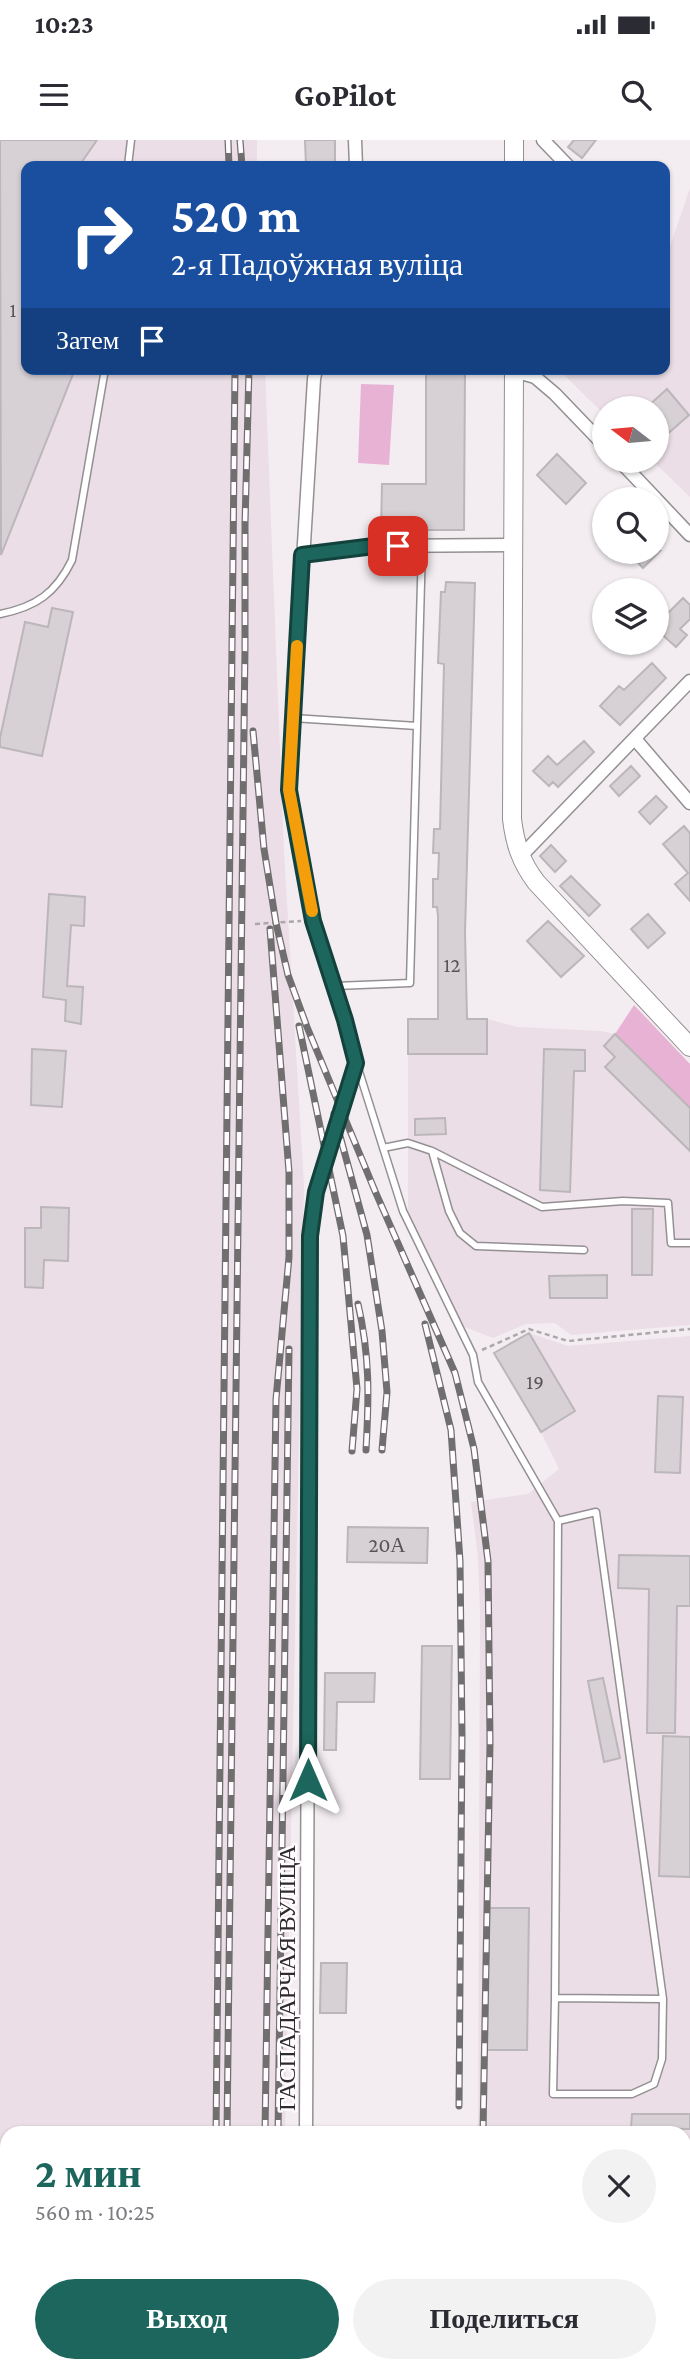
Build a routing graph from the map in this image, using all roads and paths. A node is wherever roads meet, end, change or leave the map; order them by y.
1 (131, 140) edge
2 (355, 140) edge
3 (514, 140) edge
4 (543, 140) edge
5 (129, 161) edge
6 (356, 161) edge
7 (514, 161) edge
8 (563, 161) edge
9 (104, 375) edge
10 (315, 375) edge
11 (514, 375) edge
12 (529, 375) edge
13 (592, 433) edge
14 (631, 473) edge
15 (645, 487) edge
16 (669, 513) edge
17 (690, 535) edge
18 (513, 545) junction
19 (422, 546) junction
20 (302, 555) junction
21 (0, 614) edge
22 (690, 681) edge
23 (292, 718) junction
24 (417, 726) junction
25 (635, 739) junction
26 (690, 803) edge
27 (520, 857) junction
28 (313, 921) junction
29 (255, 924) dead end
30 (334, 986) junction
31 (690, 1047) edge
32 (356, 1063) junction
33 (383, 1147) junction
34 (432, 1151) junction
35 (690, 1242) edge
36 (584, 1250) dead end
37 (690, 1329) edge
38 (473, 1355) junction
39 (558, 1521) junction
40 (555, 1998) junction
41 (663, 1999) junction
42 (306, 2126) edge

1 - 5 lane
2 - 6 street
3 - 7 main road
4 - 8 street
9 - 21 lane
10 - 20 street
11 - 18 main road
12 - 13 street
14 - 15 street
16 - 17 street
18 - 19 street
18 - 27 main road
19 - 20 street
19 - 24 lane
20 - 23 street
22 - 25 street
23 - 24 lane
23 - 28 street
24 - 30 lane
25 - 26 street
25 - 27 street
27 - 31 main road
28 - 29 path
28 - 30 street
30 - 32 street
32 - 33 lane
32 - 42 street, ГАСПАДАРЧАЯ ВУЛІЦА
33 - 34 lane
33 - 38 lane
34 - 35 lane
34 - 36 lane
37 - 38 path
38 - 39 lane
39 - 40 lane
39 - 41 lane
40 - 41 lane
40 - 41 lane

